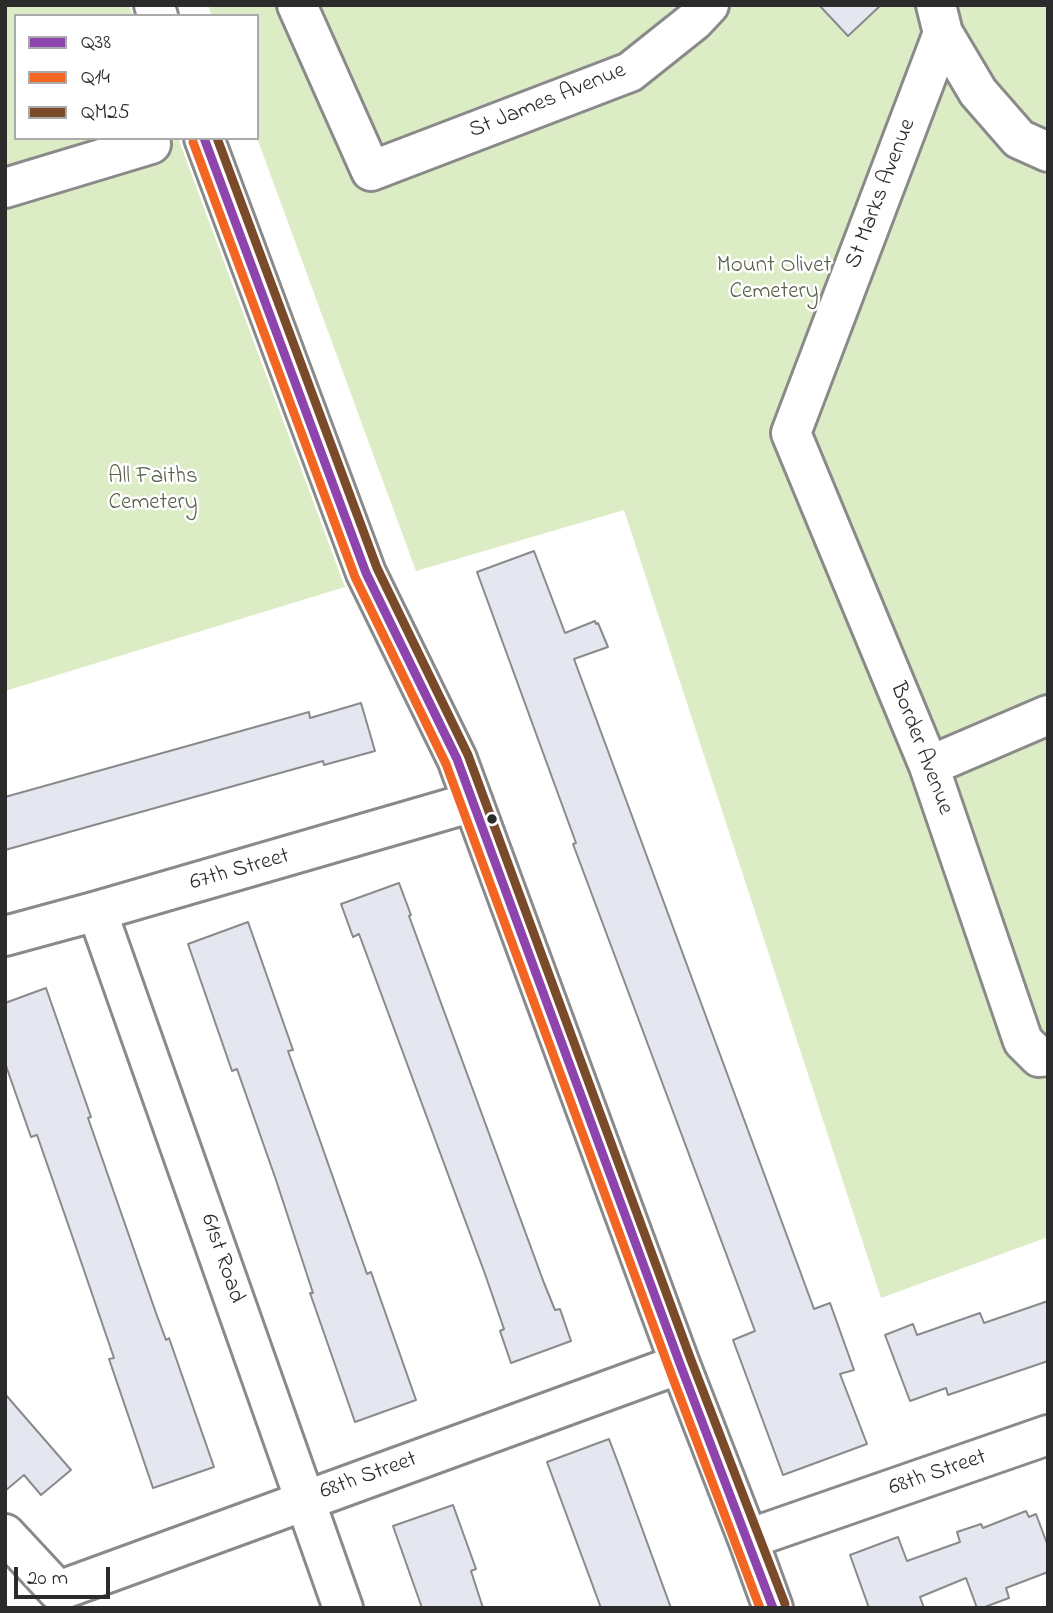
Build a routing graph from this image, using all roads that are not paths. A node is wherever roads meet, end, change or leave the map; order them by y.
1 (297, 5) edge
2 (709, 5) edge
3 (940, 19) edge
4 (205, 140) edge
5 (151, 144) dead end
6 (1048, 152) edge
7 (5, 188) edge
8 (791, 433) joint
9 (1048, 715) edge
10 (929, 766) junction
11 (473, 802) junction
12 (97, 911) junction
13 (5, 936) edge
14 (1048, 1056) edge
15 (680, 1364) junction
16 (1048, 1435) edge
17 (306, 1500) junction
18 (5, 1534) edge
19 (748, 1539) junction
20 (343, 1608) edge
21 (773, 1608) edge

1 - 2 street, St James Avenue
3 - 6 street
3 - 8 street, St Marks Avenue
4 - 11 street
5 - 7 street
8 - 10 street, Border Avenue
9 - 10 street
10 - 14 street, Border Avenue
11 - 12 street, 67th Street
11 - 15 street
12 - 13 street, 67th Street
12 - 17 street, 61st Road
15 - 17 street, 68th Street
15 - 19 street
16 - 19 street, 68th Street
17 - 18 street, 68th Street
17 - 20 street, 61st Road
19 - 21 street

